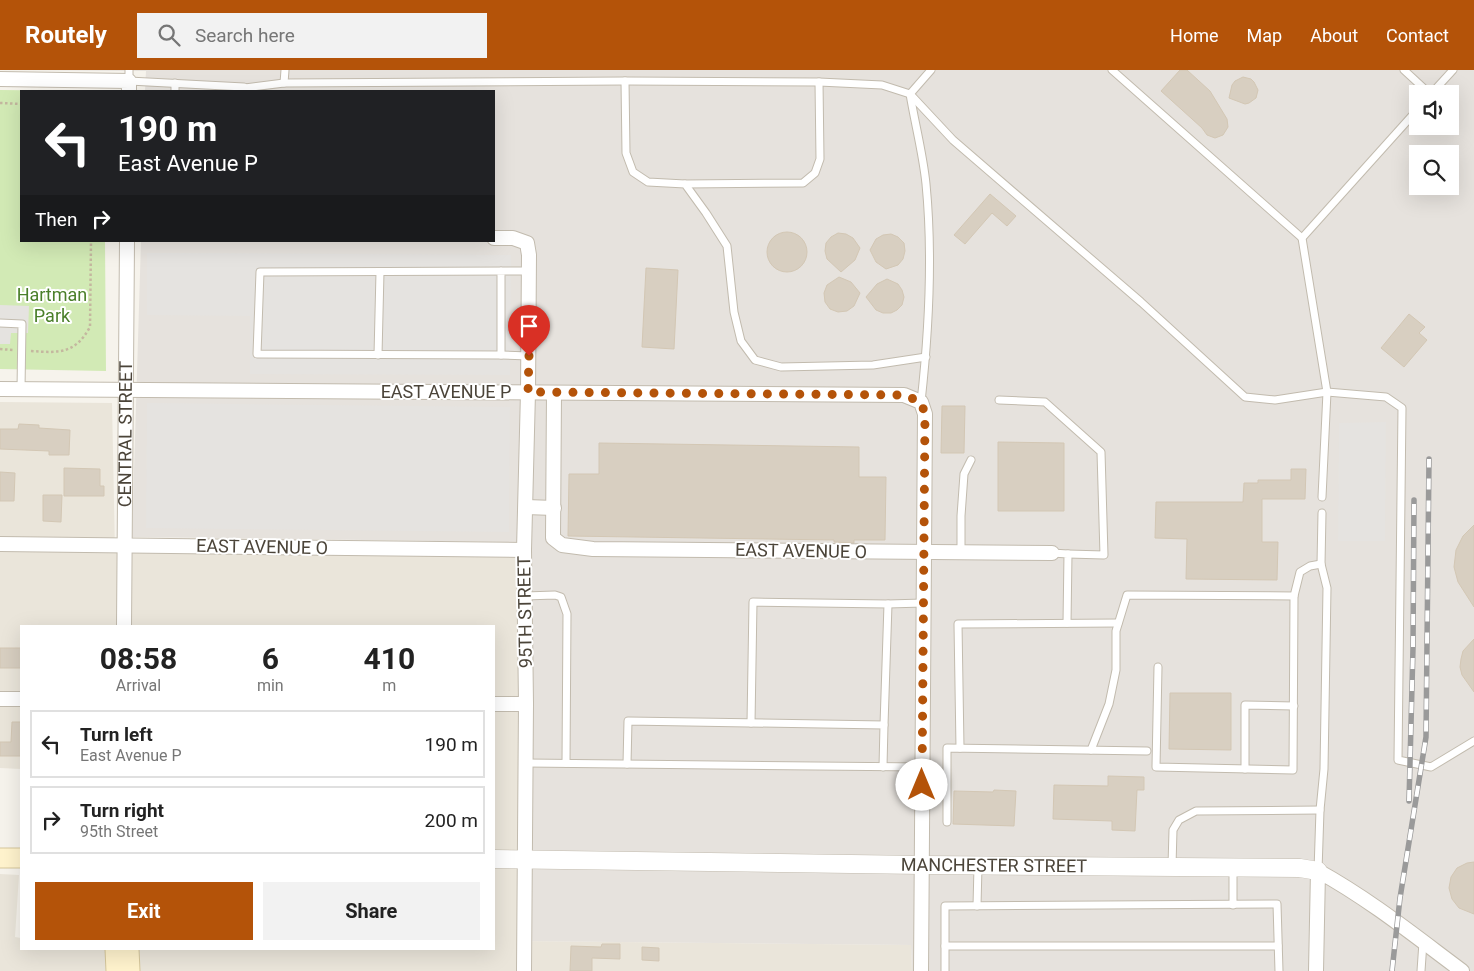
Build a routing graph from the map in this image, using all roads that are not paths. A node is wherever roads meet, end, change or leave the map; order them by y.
1 (285, 70) edge
2 (931, 70) edge
3 (1112, 70) edge
4 (1404, 70) edge
5 (1453, 70) edge
6 (0, 80) edge
7 (129, 81) edge
8 (625, 81) junction
9 (819, 82) junction
10 (175, 83) junction
11 (284, 83) junction
12 (1421, 85) edge
13 (1439, 85) edge
14 (242, 89) edge
15 (175, 90) edge
16 (910, 94) junction
17 (1409, 119) edge
18 (685, 184) junction
19 (495, 238) edge
20 (1302, 238) junction
21 (127, 242) edge
22 (502, 271) junction
23 (529, 271) junction
24 (380, 272) junction
25 (0, 323) edge
26 (378, 355) junction
27 (501, 356) junction
28 (529, 356) junction
29 (926, 357) junction
30 (0, 389) edge
31 (21, 389) junction
32 (125, 390) junction
33 (528, 392) junction
34 (1327, 392) junction
35 (554, 393) junction
36 (999, 400) dead end
37 (921, 402) junction
38 (971, 460) dead end
39 (1322, 497) dead end
40 (526, 507) junction
41 (554, 508) junction
42 (1322, 513) dead end
43 (0, 544) edge
44 (125, 545) junction
45 (524, 550) junction
46 (923, 552) junction
47 (961, 552) junction
48 (1052, 553) joint
49 (1068, 554) junction
50 (1321, 564) junction
51 (525, 596) junction
52 (1294, 596) junction
53 (923, 603) junction
54 (888, 604) junction
55 (1067, 623) junction
56 (1118, 623) junction
57 (124, 625) edge
58 (1158, 667) dead end
59 (0, 699) edge
60 (20, 699) edge
61 (495, 704) edge
62 (526, 704) junction
63 (1294, 706) junction
64 (751, 723) junction
65 (884, 726) junction
66 (1474, 741) edge
67 (960, 748) junction
68 (1091, 750) junction
69 (1147, 751) dead end
70 (526, 763) junction
71 (566, 763) junction
72 (627, 764) junction
73 (883, 766) junction
74 (922, 767) junction
75 (1245, 769) junction
76 (1320, 810) junction
77 (947, 822) dead end
78 (0, 858) edge
79 (20, 858) edge
80 (495, 859) edge
81 (525, 859) junction
82 (922, 865) junction
83 (978, 865) junction
84 (1172, 867) junction
85 (1233, 867) junction
86 (1318, 871) junction
87 (1233, 905) junction
88 (977, 906) junction
89 (1423, 942) junction
90 (945, 946) junction
91 (1278, 946) junction
92 (115, 950) edge
93 (129, 950) edge
94 (116, 971) edge
95 (130, 971) edge
96 (524, 971) edge
97 (921, 971) edge
98 (944, 971) edge
99 (1279, 971) edge
100 (1316, 971) edge
101 (1421, 971) edge
102 (1462, 971) edge

1 - 11 lane
2 - 16 lane
3 - 20 lane
4 - 12 lane
5 - 13 lane
6 - 7 street
7 - 10 lane
8 - 9 lane
8 - 11 lane
8 - 18 lane
9 - 16 lane
9 - 18 lane
10 - 14 lane
10 - 15 lane
11 - 14 lane
16 - 29 lane
16 - 34 lane
17 - 20 lane
18 - 29 lane
19 - 23 street, 95TH STREET
20 - 34 lane
21 - 32 street, CENTRAL STREET
22 - 23 lane
22 - 24 lane
22 - 27 lane
23 - 28 street, 95TH STREET
24 - 26 lane
24 - 26 lane
25 - 31 lane
26 - 27 lane
27 - 28 lane
28 - 33 street, 95TH STREET
29 - 37 lane
30 - 31 street, EAST AVENUE P
31 - 32 street, EAST AVENUE P
32 - 33 street, EAST AVENUE P
32 - 44 street, CENTRAL STREET
33 - 35 street, EAST AVENUE P
33 - 40 street, 95TH STREET
34 - 39 lane
34 - 66 lane
35 - 37 street, EAST AVENUE P
35 - 41 street
36 - 49 lane
37 - 46 street
38 - 47 lane
40 - 41 street
40 - 45 street, 95TH STREET
41 - 46 street, EAST AVENUE O
42 - 50 lane
43 - 44 street, EAST AVENUE O
44 - 45 street, EAST AVENUE O
44 - 57 street, CENTRAL STREET
45 - 51 street, 95TH STREET
46 - 47 street, EAST AVENUE O
46 - 53 street
47 - 48 street, EAST AVENUE O
48 - 49 lane
49 - 55 lane
50 - 52 lane
50 - 76 lane
51 - 62 street, 95TH STREET
51 - 71 lane
52 - 56 lane
52 - 63 lane
53 - 54 lane
53 - 74 street
54 - 64 lane
54 - 65 lane
55 - 56 lane
55 - 67 lane
56 - 68 lane
58 - 75 lane
59 - 60 street
61 - 62 street
62 - 70 street, 95TH STREET
63 - 75 lane
63 - 75 lane
64 - 65 lane
64 - 72 lane
65 - 73 lane
67 - 68 lane
67 - 77 lane
68 - 69 lane
70 - 71 lane
70 - 81 street, 95TH STREET
71 - 72 lane
72 - 73 lane
73 - 74 lane
74 - 82 street
76 - 84 lane
76 - 86 lane
78 - 79 main road
80 - 81 street, MANCHESTER STREET
81 - 82 street, MANCHESTER STREET
81 - 96 street, 95TH STREET
82 - 83 street, MANCHESTER STREET
82 - 97 street
83 - 84 street, MANCHESTER STREET
83 - 88 lane
84 - 85 street, MANCHESTER STREET
85 - 86 street, MANCHESTER STREET
85 - 87 lane
86 - 89 street, MANCHESTER STREET
86 - 100 street
87 - 88 lane
87 - 91 lane
88 - 90 lane
89 - 101 lane
89 - 102 street, MANCHESTER STREET
90 - 91 lane
90 - 98 lane
91 - 99 lane
92 - 94 main road
93 - 95 main road

